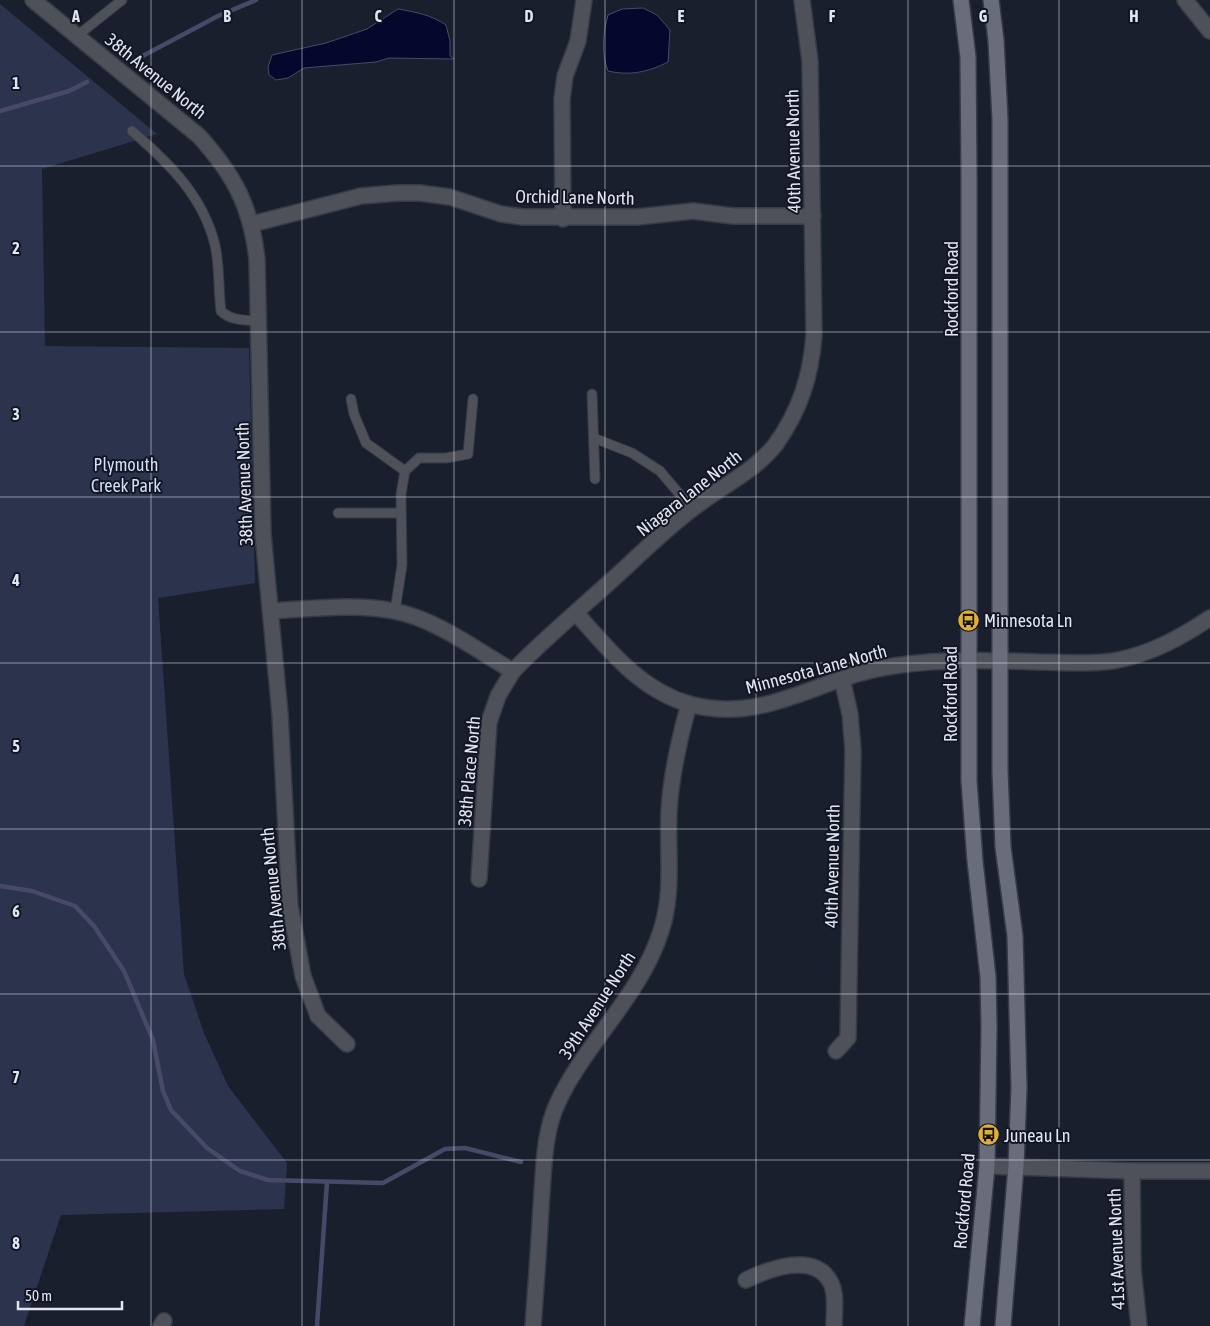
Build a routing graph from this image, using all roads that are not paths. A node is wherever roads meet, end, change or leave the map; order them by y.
1 (32, 0) edge
2 (122, 0) edge
3 (584, 0) edge
4 (802, 0) edge
5 (961, 0) edge
6 (991, 0) edge
7 (1186, 0) edge
8 (1210, 31) edge
9 (77, 36) junction
10 (132, 131) dead end
11 (813, 216) junction
12 (563, 219) junction
13 (252, 224) junction
14 (814, 302) joint
15 (258, 321) junction
16 (592, 394) dead end
17 (351, 399) dead end
18 (473, 399) dead end
19 (594, 438) junction
20 (405, 471) junction
21 (595, 480) dead end
22 (692, 509) junction
23 (338, 513) dead end
24 (401, 513) junction
25 (271, 611) junction
26 (396, 611) junction
27 (576, 612) junction
28 (1210, 618) edge
29 (968, 660) junction
30 (1000, 661) junction
31 (513, 671) junction
32 (842, 679) junction
33 (689, 704) junction
34 (479, 879) dead end
35 (347, 1044) dead end
36 (836, 1051) dead end
37 (986, 1166) junction
38 (1016, 1166) junction
39 (1132, 1171) junction
40 (1210, 1171) edge
41 (746, 1280) dead end
42 (533, 1326) edge
43 (834, 1326) edge
44 (972, 1326) edge
45 (1002, 1326) edge
46 (1139, 1326) edge

1 - 9 street, 38th Avenue North
2 - 9 lane
3 - 12 street
4 - 11 street, 40th Avenue North
5 - 29 main road, Rockford Road
6 - 30 main road
7 - 8 street
9 - 13 street, 38th Avenue North
10 - 15 lane
11 - 12 street, Orchid Lane North
11 - 14 street, 40th Avenue North
12 - 13 street, Orchid Lane North
13 - 15 street, 38th Avenue North
14 - 22 street, Niagara Lane North
15 - 25 street, 38th Avenue North
16 - 19 lane
17 - 20 lane
18 - 20 lane
19 - 21 lane
19 - 22 lane
20 - 24 lane
22 - 27 street, Niagara Lane North
23 - 24 lane
24 - 26 lane
25 - 26 street
25 - 35 street, 38th Avenue North
26 - 31 street
27 - 31 street, Niagara Lane North
27 - 33 street, Minnesota Lane North
28 - 30 street, Minnesota Lane North
29 - 30 street, Minnesota Lane North
29 - 32 street, Minnesota Lane North
29 - 37 main road, Rockford Road
30 - 38 main road
31 - 34 street, 38th Place North
32 - 33 street, Minnesota Lane North
32 - 36 street, 40th Avenue North
33 - 42 street, 39th Avenue North
37 - 38 street
37 - 44 main road, Rockford Road
38 - 39 street
38 - 45 main road
39 - 40 street
39 - 46 street, 41st Avenue North
41 - 43 street

